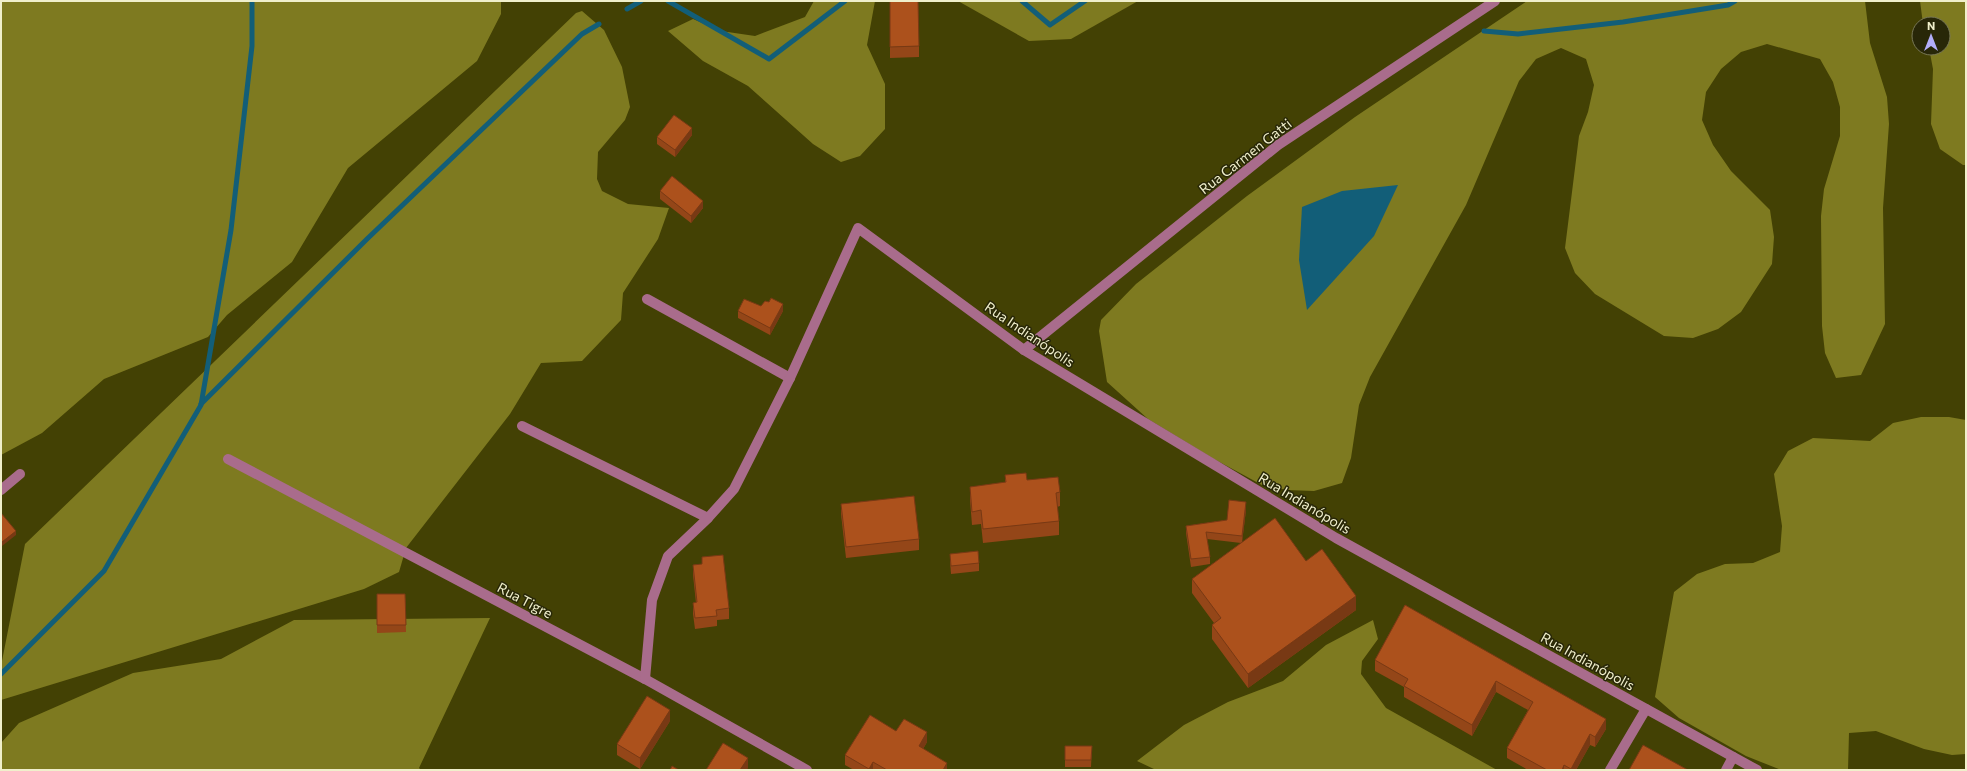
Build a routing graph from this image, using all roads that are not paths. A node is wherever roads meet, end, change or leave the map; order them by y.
1 (1495, 1) edge
2 (647, 299) dead end
3 (1024, 350) junction
4 (790, 378) junction
5 (522, 426) dead end
6 (228, 459) dead end
7 (20, 474) dead end
8 (1, 490) edge
9 (708, 518) junction
10 (645, 679) junction
11 (1646, 709) junction
12 (1733, 757) junction
13 (807, 770) edge
14 (1610, 770) edge
15 (1726, 770) edge
16 (1757, 770) edge

1 - 3 street, Rua Carmen Gatti
2 - 4 street
3 - 4 street, Rua Indianópolis
3 - 11 street, Rua Indianópolis
4 - 9 street
5 - 9 street
6 - 10 street, Rua Tigre
7 - 8 street
9 - 10 street
10 - 13 street, Rua Tigre
11 - 12 street, Rua Indianópolis
11 - 14 street
12 - 15 street
12 - 16 street, Rua Indianópolis

